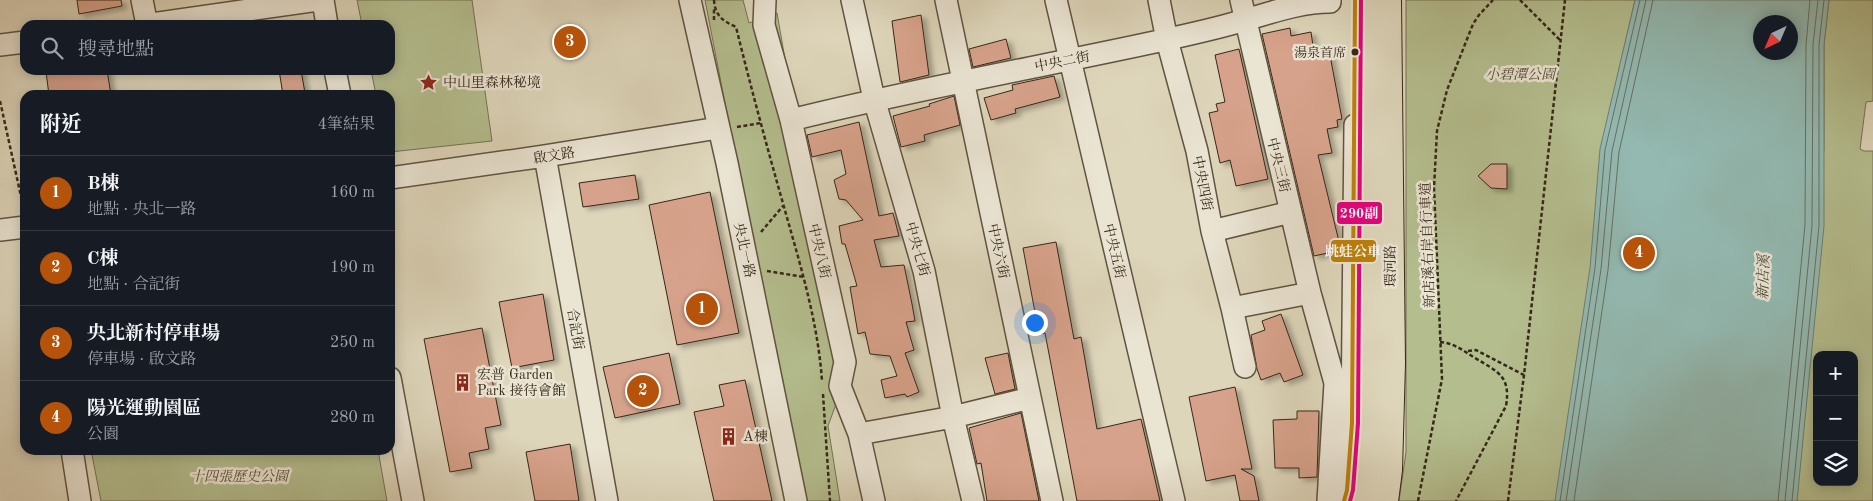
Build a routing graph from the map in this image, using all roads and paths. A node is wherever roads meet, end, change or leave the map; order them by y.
1 (142, 0) edge
2 (318, 0) edge
3 (323, 0) edge
4 (690, 0) edge
5 (714, 0) edge
6 (765, 0) edge
7 (852, 0) edge
8 (946, 0) edge
9 (1056, 0) edge
10 (1158, 0) edge
11 (1330, 0) edge
12 (1355, 0) edge
13 (1368, 0) edge
14 (1387, 0) edge
15 (1493, 0) edge
16 (1520, 0) edge
17 (1565, 0) edge
18 (1242, 10) edge
19 (145, 20) edge
20 (180, 20) edge
21 (326, 20) edge
22 (1167, 40) junction
23 (1561, 41) junction
24 (20, 43) edge
25 (0, 45) edge
26 (1071, 60) junction
27 (336, 75) edge
28 (962, 81) junction
29 (339, 90) edge
30 (874, 99) junction
31 (0, 101) edge
32 (791, 120) junction
33 (761, 123) junction
34 (727, 128) junction
35 (545, 156) junction
36 (395, 177) edge
37 (20, 204) edge
38 (784, 206) junction
39 (1291, 212) junction
40 (20, 226) edge
41 (0, 230) edge
42 (1212, 231) junction
43 (761, 232) dead end
44 (767, 271) dead end
45 (804, 278) junction
46 (1310, 293) junction
47 (1232, 308) junction
48 (1440, 342) junction
49 (1466, 351) junction
50 (1245, 367) dead end
51 (1524, 375) junction
52 (1030, 398) junction
53 (395, 405) edge
54 (953, 417) junction
55 (859, 434) junction
56 (73, 455) edge
57 (80, 501) edge
58 (413, 501) edge
59 (607, 501) edge
60 (796, 501) edge
61 (830, 501) edge
62 (874, 501) edge
63 (973, 501) edge
64 (1052, 501) edge
65 (1174, 501) edge
66 (1328, 501) edge
67 (1344, 501) edge
68 (1361, 501) edge
69 (1384, 501) edge
70 (1418, 501) edge
71 (1456, 501) edge
72 (1508, 501) edge

1 - 19 street
2 - 20 street
3 - 21 street
4 - 34 street, 央北一路
5 - 33 path
6 - 32 street, 中央八街
7 - 30 street, 中央七街
8 - 28 street, 中央六街
9 - 26 street, 中央五街
10 - 22 street, 中央四街
11 - 18 street, 中央二街
12 - 67 street
13 - 68 highway, 環河路
14 - 69 highway, 環河路
15 - 48 path, 新店溪右岸自行車道
16 - 23 path
17 - 23 path
18 - 22 street, 中央二街
18 - 39 street, 中央三街
22 - 26 street, 中央二街
22 - 42 street, 中央四街
23 - 51 path
24 - 25 street
26 - 28 street, 中央二街
26 - 65 street, 中央五街
27 - 29 street
28 - 30 street, 中央二街
28 - 52 street, 中央六街
30 - 32 street, 中央二街
30 - 54 street, 中央七街
31 - 37 path
32 - 55 street, 中央八街
33 - 34 path
33 - 38 path
34 - 35 street, 啟文路
34 - 60 street, 央北一路
35 - 36 street, 啟文路
35 - 59 street, 合記街
38 - 43 path
38 - 45 path
39 - 42 street
39 - 46 street, 中央三街
40 - 41 street
42 - 47 street, 中央四街
44 - 45 path
45 - 61 path
46 - 47 street
46 - 66 street, 中央三街
47 - 50 street, 中央四街
48 - 49 path
48 - 70 path, 新店溪右岸自行車道
49 - 51 path
49 - 71 path
51 - 72 path
52 - 54 street
52 - 64 street, 中央六街
53 - 58 street
54 - 55 street
54 - 63 street, 中央七街
55 - 62 street, 中央八街
56 - 57 street

